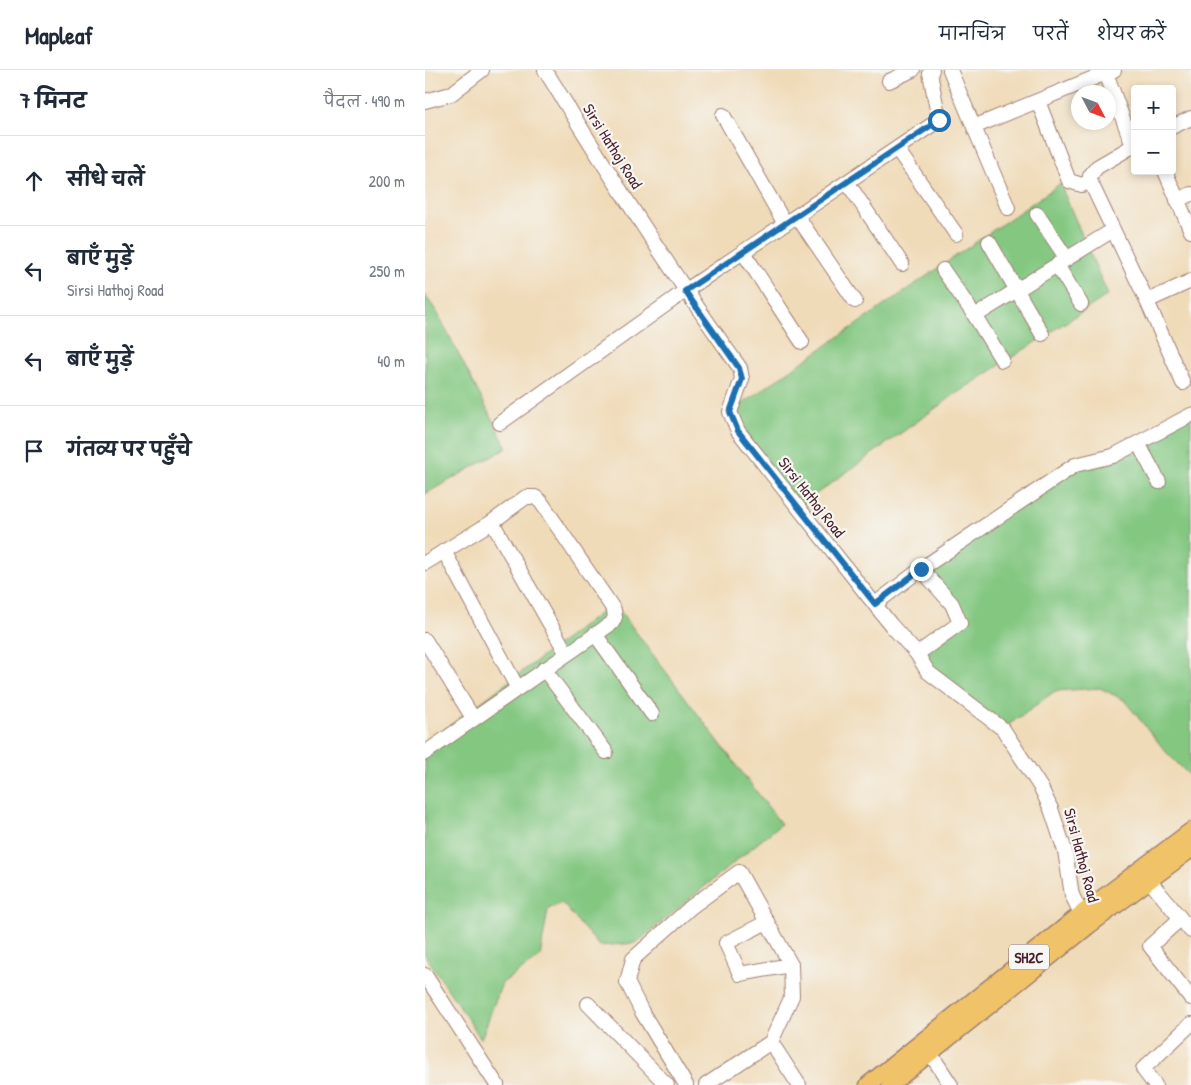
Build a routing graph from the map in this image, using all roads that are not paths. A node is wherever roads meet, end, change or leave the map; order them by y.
1 (482, 70) edge
2 (545, 70) edge
3 (913, 70) edge
4 (932, 70) edge
5 (951, 70) edge
6 (1110, 72) edge
7 (889, 81) dead end
8 (425, 101) edge
9 (1038, 101) junction
10 (723, 115) dead end
11 (1191, 118) edge
12 (1176, 125) edge
13 (976, 126) junction
14 (1131, 137) edge
15 (1131, 148) edge
16 (897, 149) junction
17 (1167, 175) edge
18 (1090, 180) junction
19 (847, 182) junction
20 (1191, 194) edge
21 (1177, 200) junction
22 (1008, 208) dead end
23 (1037, 214) dead end
24 (797, 216) junction
25 (785, 224) junction
26 (1113, 230) junction
27 (1191, 231) edge
28 (956, 234) dead end
29 (989, 242) dead end
30 (743, 252) junction
31 (1062, 262) junction
32 (903, 264) dead end
33 (943, 270) dead end
34 (1191, 281) edge
35 (1016, 289) junction
36 (685, 291) junction
37 (1147, 301) junction
38 (855, 302) dead end
39 (1081, 304) dead end
40 (975, 316) junction
41 (1042, 334) dead end
42 (802, 342) dead end
43 (1002, 360) dead end
44 (1183, 383) dead end
45 (1191, 415) edge
46 (500, 424) dead end
47 (1138, 443) junction
48 (1159, 482) dead end
49 (492, 522) junction
50 (444, 551) junction
51 (425, 563) edge
52 (921, 569) junction
53 (875, 604) junction
54 (595, 634) junction
55 (425, 640) edge
56 (567, 654) junction
57 (917, 654) junction
58 (544, 668) junction
59 (517, 687) junction
60 (652, 714) dead end
61 (473, 718) junction
62 (606, 752) dead end
63 (425, 753) edge
64 (1191, 831) edge
65 (1191, 849) edge
66 (1144, 875) junction
67 (1180, 919) junction
68 (1084, 921) junction
69 (767, 922) junction
70 (1191, 931) edge
71 (791, 965) junction
72 (425, 975) edge
73 (1191, 998) edge
74 (588, 1004) dead end
75 (1191, 1024) edge
76 (771, 1042) junction
77 (930, 1053) junction
78 (497, 1085) edge
79 (667, 1085) edge
80 (686, 1085) edge
81 (706, 1085) edge
82 (799, 1085) edge
83 (868, 1085) edge
84 (890, 1085) edge
85 (951, 1085) edge
86 (1155, 1085) edge

1 - 8 street
2 - 36 street, Sirsi Hathoj Road
3 - 7 street
4 - 16 street
5 - 13 street
6 - 9 street
6 - 14 street
9 - 13 street
9 - 18 street
10 - 25 street
11 - 12 street
13 - 22 street
15 - 18 street
16 - 19 street
16 - 28 street
17 - 21 street
18 - 26 street
19 - 24 street
19 - 32 street
20 - 21 street
21 - 27 street
23 - 31 street
24 - 25 street
24 - 38 street
25 - 30 street
26 - 31 street
26 - 37 street
29 - 35 street
30 - 36 street
30 - 42 street
31 - 35 street
31 - 39 street
33 - 40 street
34 - 37 street
35 - 40 street
35 - 41 street
36 - 46 street
36 - 53 street, Sirsi Hathoj Road
37 - 44 street
40 - 43 street
45 - 47 street
47 - 48 street
47 - 52 street
49 - 50 street
49 - 54 street
49 - 56 street
50 - 51 street
50 - 59 street
52 - 53 street
52 - 57 street
53 - 57 street, Sirsi Hathoj Road
54 - 56 street
54 - 60 street
55 - 61 street
56 - 58 street
57 - 68 street, Sirsi Hathoj Road
58 - 59 street
58 - 62 street
59 - 61 street
61 - 63 street
64 - 66 main road, SH2C
65 - 66 main road, SH2C
66 - 67 street
66 - 68 main road, SH2C
67 - 70 street
67 - 73 street
68 - 77 main road, SH2C
68 - 83 main road, SH2C
69 - 71 street
69 - 71 street
69 - 80 street
71 - 76 street
72 - 78 street
74 - 79 street
75 - 86 street
76 - 81 street
76 - 82 street
77 - 84 main road, SH2C
77 - 85 street

